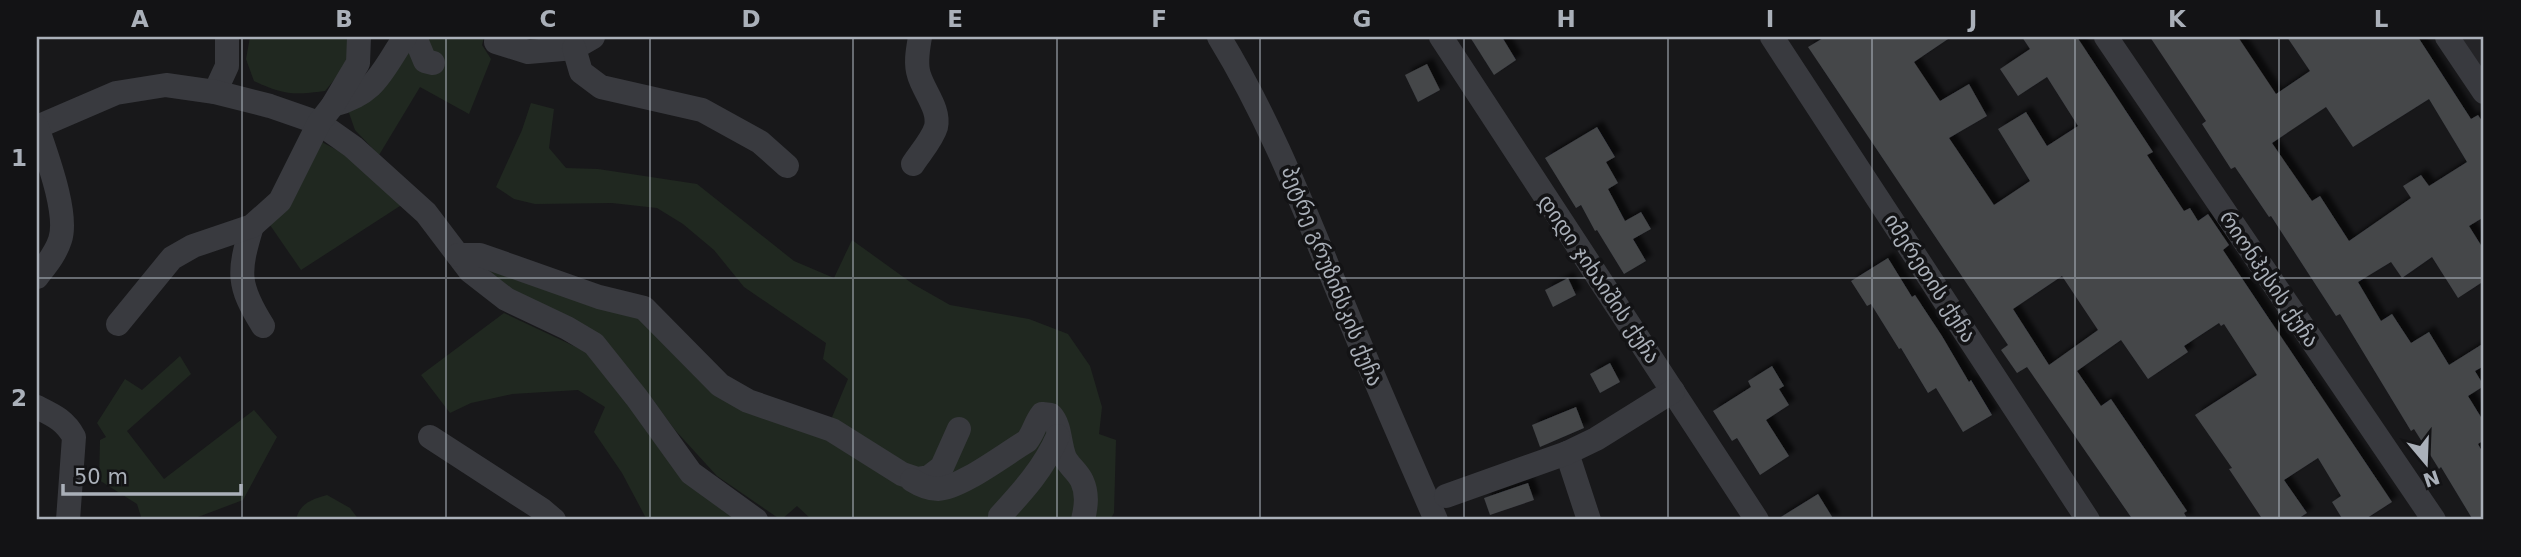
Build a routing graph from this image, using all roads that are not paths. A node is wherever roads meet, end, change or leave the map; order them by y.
1 (227, 37) edge
2 (359, 37) edge
3 (405, 37) edge
4 (415, 37) edge
5 (920, 37) edge
6 (1219, 37) edge
7 (1441, 37) edge
8 (1772, 37) edge
9 (2106, 37) edge
10 (2447, 37) edge
11 (496, 42) dead end
12 (583, 42) edge
13 (433, 63) dead end
14 (215, 92) junction
15 (2484, 92) edge
16 (326, 114) junction
17 (37, 127) edge
18 (913, 164) dead end
19 (787, 166) dead end
20 (252, 226) junction
21 (458, 255) junction
22 (37, 277) edge
23 (118, 324) dead end
24 (263, 326) dead end
25 (1674, 391) junction
26 (37, 407) edge
27 (959, 429) dead end
28 (1058, 436) junction
29 (430, 438) dead end
30 (1567, 453) junction
31 (902, 474) junction
32 (1446, 496) dead end
33 (1000, 516) dead end
34 (68, 520) edge
35 (554, 520) edge
36 (756, 520) edge
37 (1083, 520) edge
38 (1436, 520) edge
39 (1589, 520) edge
40 (1757, 520) edge
41 (2088, 520) edge
42 (2434, 520) edge

1 - 14 street
2 - 16 street
3 - 16 street
4 - 13 street
5 - 18 street
6 - 38 street, პეტრე გრუზინსკის ქუჩა
7 - 25 street, დიდი ჯიხაიშის ქუჩა
8 - 41 street, იმერეთის ქუჩა
9 - 42 street, რიონჰესის ქუჩა
10 - 15 street
11 - 12 street
12 - 19 street
14 - 16 street
14 - 17 street
16 - 20 street
16 - 21 street
17 - 22 street
20 - 23 street
20 - 24 street
21 - 31 street
21 - 36 street
25 - 30 street
25 - 40 street, დიდი ჯიხაიშის ქუჩა
26 - 34 street
27 - 31 street
28 - 31 street
28 - 33 street
28 - 37 street
29 - 35 street
30 - 32 street
30 - 39 street

